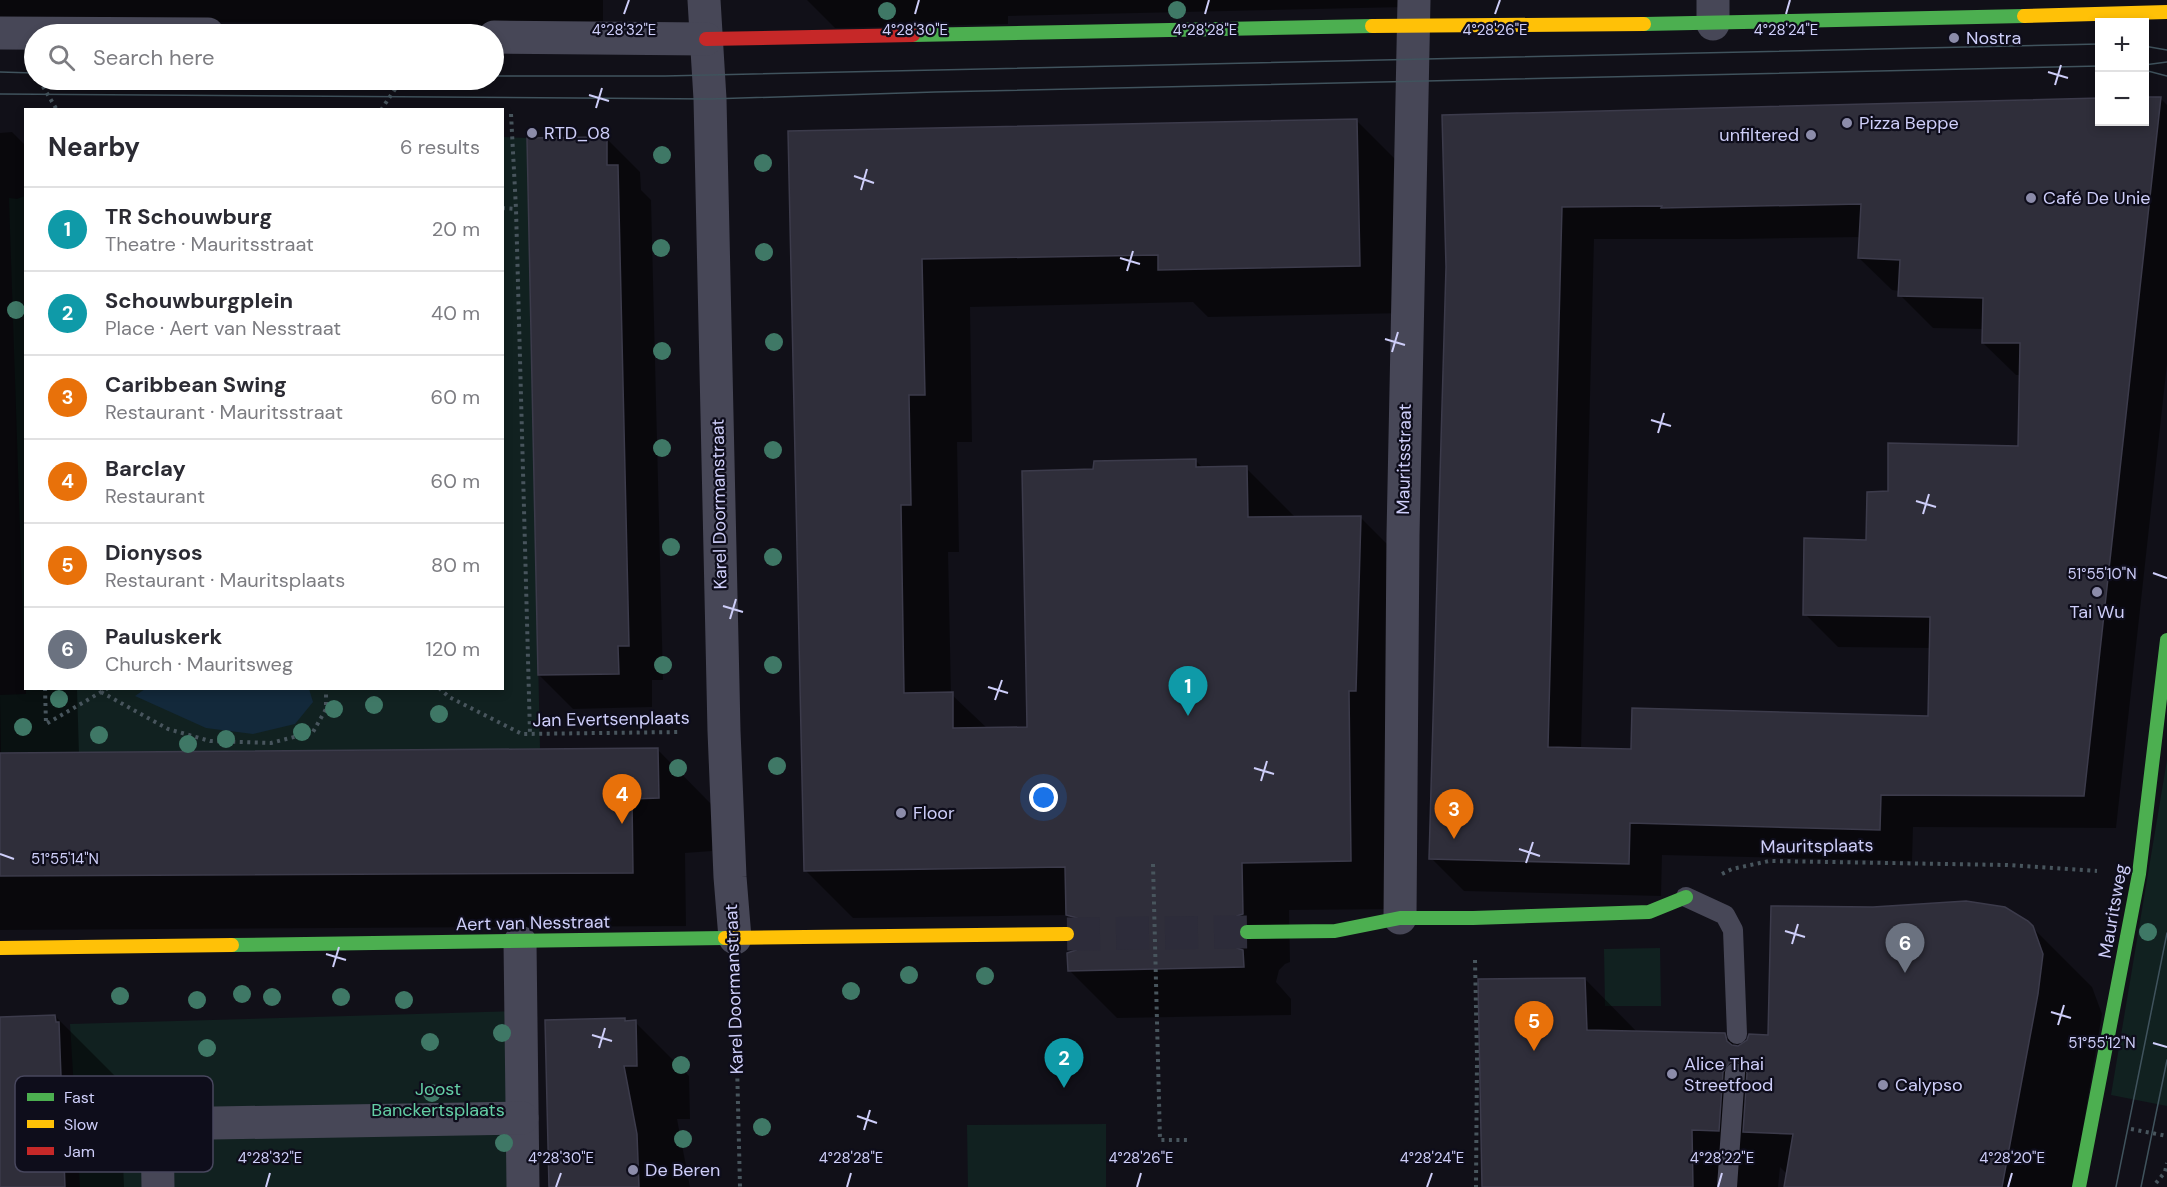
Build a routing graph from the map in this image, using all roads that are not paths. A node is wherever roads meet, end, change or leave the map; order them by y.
1 (704, 0) edge
2 (1414, 12) edge
3 (1713, 12) edge
4 (2167, 12) edge
5 (0, 33) edge
6 (24, 33) edge
7 (504, 36) edge
8 (706, 39) junction
9 (2167, 639) edge
10 (1686, 897) joint
11 (1400, 918) junction
12 (1246, 933) tunnel mouth
13 (1067, 934) tunnel mouth
14 (735, 938) junction
15 (520, 942) junction
16 (0, 948) edge
17 (1737, 1034) dead end
18 (1734, 1073) dead end
19 (522, 1118) junction
20 (213, 1123) edge
21 (158, 1172) edge
22 (158, 1187) edge
23 (523, 1187) edge
24 (1727, 1187) edge
25 (2079, 1187) edge

1 - 8 street, Karel Doormanstraat
2 - 3 street
2 - 8 street
2 - 11 street, Mauritsstraat
3 - 4 street
5 - 6 street
7 - 8 street
8 - 14 street, Karel Doormanstraat
9 - 25 street, Mauritsweg
10 - 11 street
10 - 17 lane
11 - 12 street
13 - 14 street, Aert van Nesstraat
14 - 15 street, Aert van Nesstraat
15 - 16 street, Aert van Nesstraat
15 - 19 street
18 - 24 lane
19 - 20 street
19 - 23 street
21 - 22 street

